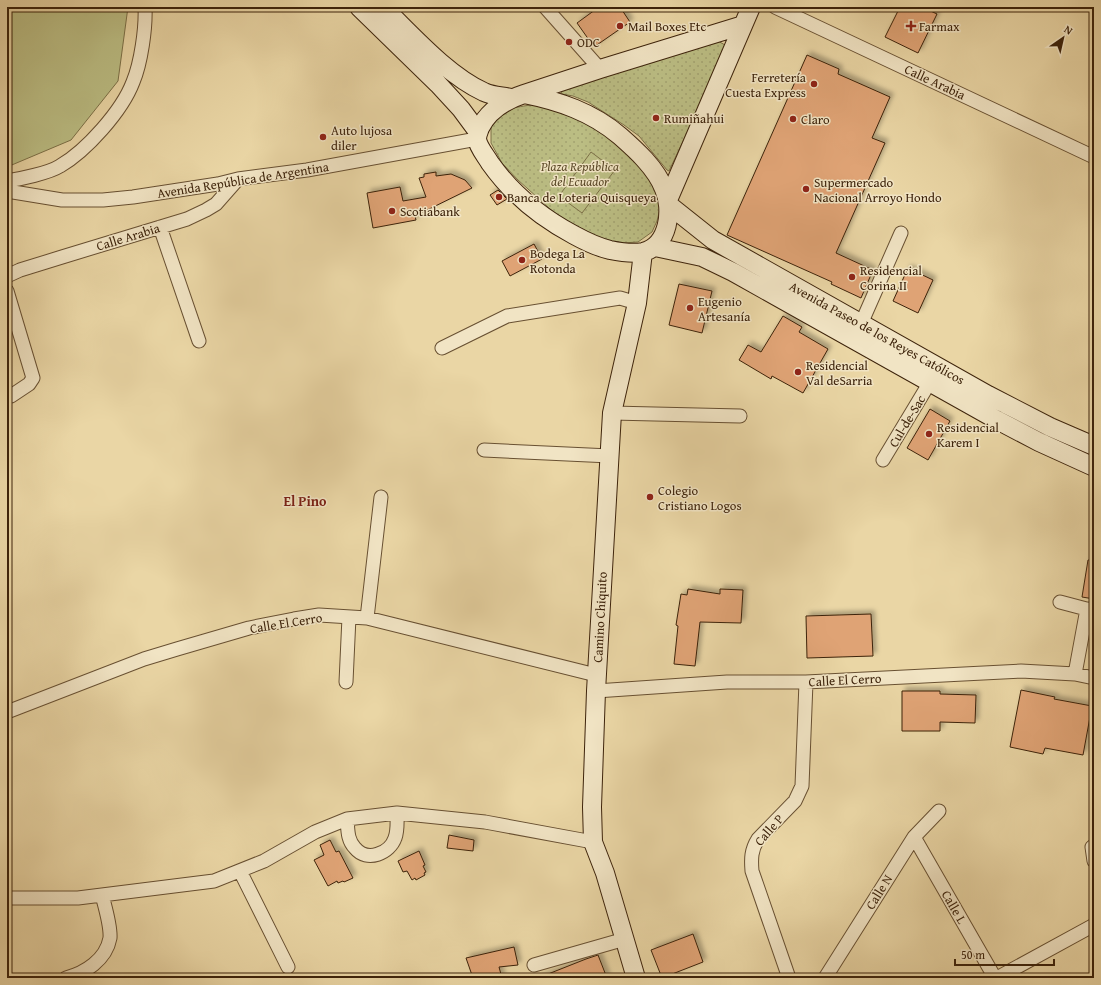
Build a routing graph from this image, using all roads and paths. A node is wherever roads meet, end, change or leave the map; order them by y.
1 (144, 7) edge
2 (359, 7) edge
3 (383, 7) edge
4 (545, 7) edge
5 (751, 7) edge
6 (775, 7) edge
7 (743, 25) junction
8 (600, 69) junction
9 (518, 96) junction
10 (478, 136) junction
11 (1094, 157) edge
12 (238, 179) junction
13 (7, 182) edge
14 (7, 191) edge
15 (668, 202) junction
16 (160, 227) junction
17 (901, 233) dead end
18 (649, 249) junction
19 (7, 276) edge
20 (7, 291) edge
21 (637, 303) junction
22 (861, 324) junction
23 (199, 341) dead end
24 (442, 348) dead end
25 (930, 382) junction
26 (11, 396) dead end
27 (985, 403) junction
28 (612, 413) junction
29 (740, 416) dead end
30 (1094, 446) edge
31 (484, 450) dead end
32 (610, 456) junction
33 (883, 460) dead end
34 (1092, 465) edge
35 (381, 497) dead end
36 (1060, 602) dead end
37 (1090, 610) edge
38 (349, 617) junction
39 (367, 618) junction
40 (1075, 674) junction
41 (1094, 678) edge
42 (346, 682) dead end
43 (806, 682) junction
44 (596, 683) junction
45 (7, 712) edge
46 (939, 811) dead end
47 (397, 813) junction
48 (347, 819) junction
49 (914, 837) junction
50 (593, 842) junction
51 (1092, 848) dead end
52 (1094, 861) edge
53 (240, 871) junction
54 (102, 895) junction
55 (7, 898) edge
56 (1094, 925) edge
57 (625, 939) junction
58 (534, 965) dead end
59 (288, 967) dead end
60 (66, 978) edge
61 (636, 978) edge
62 (789, 978) edge
63 (825, 978) edge
64 (996, 978) edge

1 - 13 street
2 - 10 main road
3 - 9 main road
4 - 8 street
5 - 7 main road
6 - 11 street, Calle Arabia
7 - 8 main road
7 - 15 main road
8 - 9 main road
9 - 10 main road
9 - 15 main road
10 - 12 street, Avenida República de Argentina
10 - 18 main road
12 - 14 street, Avenida República de Argentina
12 - 16 street, Calle Arabia
15 - 18 main road
15 - 22 main road, Avenida Paseo de los Reyes Católicos
16 - 19 street, Calle Arabia
16 - 23 street
17 - 22 street
18 - 21 main road, Camino Chiquito
18 - 25 main road, Avenida Paseo de los Reyes Católicos
20 - 26 street
21 - 24 street
21 - 28 main road, Camino Chiquito
22 - 27 main road, Avenida Paseo de los Reyes Católicos
25 - 27 main road, Avenida Paseo de los Reyes Católicos
25 - 33 street, Cul-de-Sac
27 - 30 main road, Avenida Paseo de los Reyes Católicos
27 - 34 main road, Avenida Paseo de los Reyes Católicos
28 - 29 street
28 - 32 main road, Camino Chiquito
31 - 32 street
32 - 44 main road, Camino Chiquito
35 - 39 street
36 - 37 street
37 - 40 street
38 - 39 street, Calle El Cerro
38 - 42 street
38 - 45 street, Calle El Cerro
39 - 44 street, Calle El Cerro
40 - 41 street, Calle El Cerro
40 - 43 street, Calle El Cerro
43 - 44 street, Calle El Cerro
43 - 62 street, Calle P
44 - 50 main road, Camino Chiquito
46 - 49 street, Calle N
47 - 48 street
47 - 48 street
47 - 50 street
48 - 53 street
49 - 63 street, Calle N
49 - 64 street, Calle L
50 - 57 main road, Camino Chiquito
51 - 52 street
53 - 54 street
53 - 59 street
54 - 55 street
54 - 60 street
56 - 64 street
57 - 58 street
57 - 61 main road, Camino Chiquito

